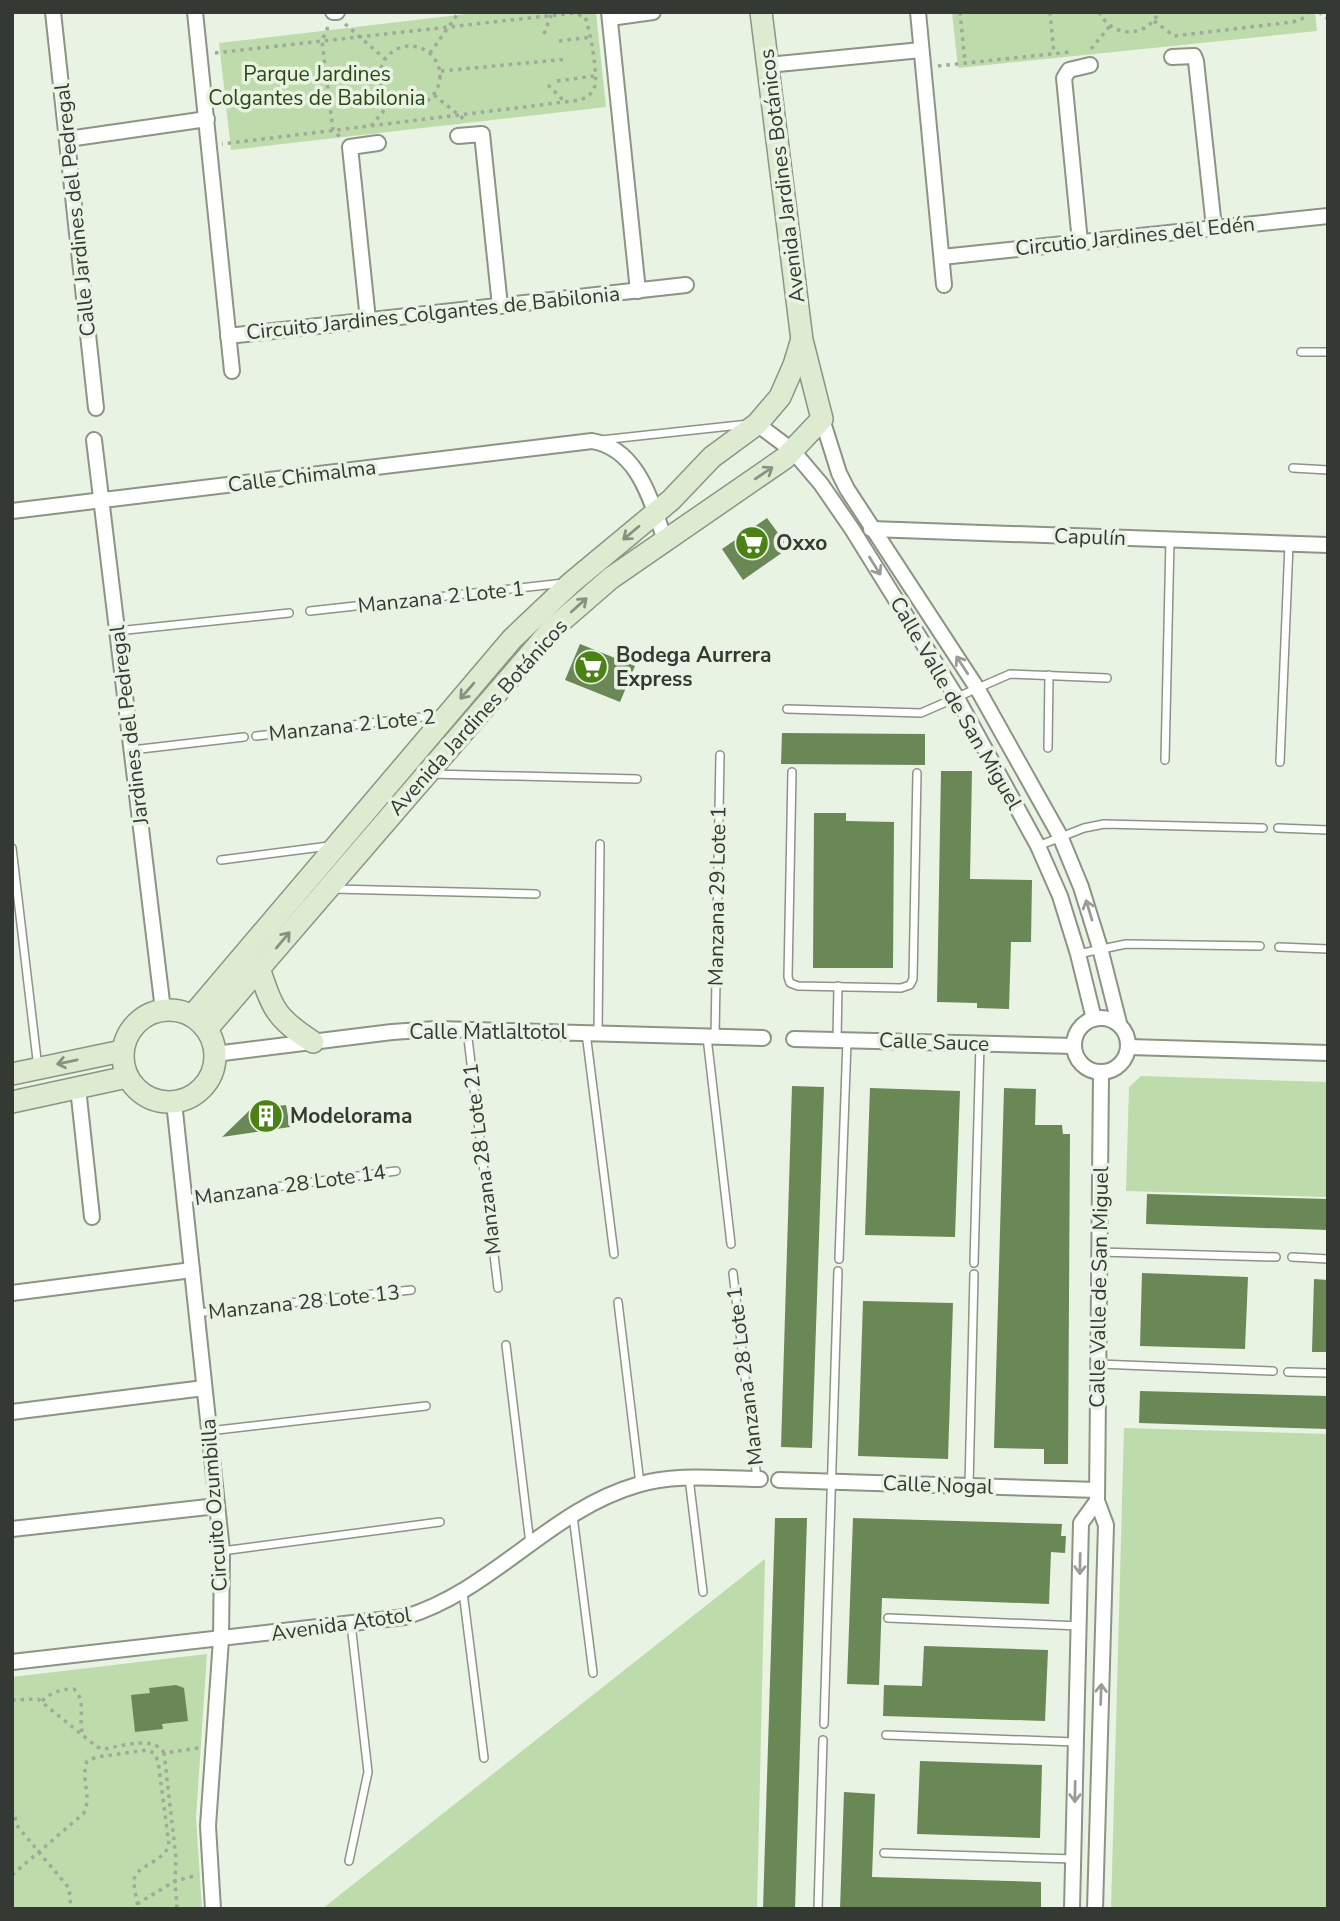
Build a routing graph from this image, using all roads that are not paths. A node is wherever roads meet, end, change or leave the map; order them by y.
1 (53, 12) edge
2 (195, 12) edge
3 (653, 12) edge
4 (761, 12) edge
5 (918, 12) edge
6 (609, 15) edge
7 (921, 50) junction
8 (1172, 57) dead end
9 (768, 65) junction
10 (1090, 65) dead end
11 (207, 119) junction
12 (458, 136) dead end
13 (68, 139) junction
14 (378, 143) dead end
15 (1328, 216) edge
16 (1214, 227) junction
17 (1080, 242) junction
18 (942, 257) junction
19 (686, 285) dead end
20 (944, 285) dead end
21 (638, 291) junction
22 (500, 306) junction
23 (368, 320) junction
24 (228, 336) junction
25 (802, 340) junction
26 (1301, 352) dead end
27 (1328, 352) edge
28 (232, 371) dead end
29 (96, 408) dead end
30 (822, 419) junction
31 (757, 424) junction
32 (94, 440) dead end
33 (592, 441) junction
34 (793, 451) junction
35 (1293, 468) dead end
36 (1328, 470) edge
37 (839, 473) junction
38 (689, 482) junction
39 (821, 484) junction
40 (101, 500) junction
41 (12, 511) edge
42 (655, 513) junction
43 (703, 514) junction
44 (852, 529) junction
45 (875, 530) junction
46 (665, 540) junction
47 (1170, 540) junction
48 (1289, 544) junction
49 (1328, 545) edge
50 (572, 583) junction
51 (310, 611) dead end
52 (289, 613) dead end
53 (117, 631) junction
54 (1049, 675) junction
55 (1107, 678) dead end
56 (977, 688) junction
57 (957, 698) junction
58 (787, 709) dead end
59 (447, 714) junction
60 (256, 736) dead end
61 (244, 737) dead end
62 (1048, 748) dead end
63 (132, 750) junction
64 (720, 755) dead end
65 (1166, 760) dead end
66 (1280, 762) dead end
67 (792, 772) dead end
68 (917, 773) dead end
69 (426, 774) junction
70 (637, 779) dead end
71 (1263, 828) dead end
72 (1278, 828) dead end
73 (1328, 830) edge
74 (1060, 836) junction
75 (600, 844) dead end
76 (336, 845) junction
77 (1038, 846) junction
78 (12, 848) edge
79 (221, 860) dead end
80 (327, 889) junction
81 (536, 894) dead end
82 (1260, 946) dead end
83 (1279, 947) dead end
84 (1100, 948) junction
85 (1328, 949) edge
86 (1078, 954) junction
87 (259, 968) junction
88 (838, 986) junction
89 (163, 1010) junction
90 (1094, 1019) junction
91 (199, 1023) junction
92 (1119, 1023) junction
93 (467, 1030) junction
94 (592, 1034) junction
95 (711, 1037) junction
96 (763, 1038) dead end
97 (794, 1039) dead end
98 (842, 1040) junction
99 (313, 1042) junction
100 (980, 1044) junction
101 (1074, 1046) junction
102 (1129, 1047) junction
103 (122, 1051) junction
104 (1328, 1052) edge
105 (215, 1054) junction
106 (38, 1068) junction
107 (12, 1074) edge
108 (1101, 1074) junction
109 (127, 1077) junction
110 (78, 1088) junction
111 (12, 1102) edge
112 (174, 1102) junction
113 (396, 1171) dead end
114 (184, 1199) junction
115 (92, 1217) dead end
116 (731, 1244) dead end
117 (1099, 1251) junction
118 (614, 1254) dead end
119 (1276, 1257) dead end
120 (1292, 1258) dead end
121 (839, 1259) dead end
122 (1328, 1259) edge
123 (975, 1263) dead end
124 (192, 1270) junction
125 (838, 1271) dead end
126 (733, 1273) dead end
127 (974, 1274) dead end
128 (498, 1288) dead end
129 (411, 1290) dead end
130 (12, 1293) edge
131 (618, 1302) dead end
132 (196, 1313) junction
133 (506, 1345) dead end
134 (1098, 1363) junction
135 (1273, 1371) dead end
136 (1288, 1372) dead end
137 (1328, 1373) edge
138 (204, 1388) junction
139 (426, 1406) dead end
140 (12, 1412) edge
141 (209, 1431) junction
142 (689, 1478) junction
143 (759, 1479) joint
144 (779, 1480) dead end
145 (831, 1481) junction
146 (640, 1484) junction
147 (969, 1486) junction
148 (1097, 1495) junction
149 (217, 1506) junction
150 (573, 1515) junction
151 (440, 1522) dead end
152 (12, 1529) edge
153 (530, 1544) junction
154 (222, 1551) junction
155 (463, 1592) junction
156 (703, 1592) dead end
157 (888, 1618) dead end
158 (351, 1624) junction
159 (1079, 1626) junction
160 (221, 1639) junction
161 (12, 1662) edge
162 (593, 1673) dead end
163 (824, 1724) dead end
164 (886, 1735) dead end
165 (823, 1740) dead end
166 (1076, 1742) junction
167 (484, 1758) dead end
168 (884, 1853) dead end
169 (1073, 1859) junction
170 (348, 1861) dead end
171 (213, 1909) edge
172 (818, 1909) edge
173 (1072, 1909) edge
174 (1095, 1909) edge

1 - 13 street, Calle Jardines del Pedregal
2 - 11 street, Circuito Jardines Colgantes de Babilonia
3 - 6 street
4 - 9 street, Avenida Jardines Botánicos
5 - 7 street
6 - 21 street, Circuito Jardines Colgantes de Babilonia
7 - 9 street
7 - 18 street
8 - 16 street
9 - 25 street, Avenida Jardines Botánicos
10 - 17 street
11 - 13 street
11 - 24 street, Circuito Jardines Colgantes de Babilonia
12 - 22 street
13 - 29 street, Calle Jardines del Pedregal
14 - 23 street
15 - 16 street, Circutio Jardines del Edén
16 - 17 street, Circutio Jardines del Edén
17 - 18 street, Circutio Jardines del Edén
18 - 20 street
19 - 21 street, Circuito Jardines Colgantes de Babilonia
21 - 22 street, Circuito Jardines Colgantes de Babilonia
22 - 23 street, Circuito Jardines Colgantes de Babilonia
23 - 24 street, Circuito Jardines Colgantes de Babilonia
24 - 28 street, Circuito Jardines Colgantes de Babilonia
25 - 30 street, Avenida Jardines Botánicos
25 - 31 street, Avenida Jardines Botánicos
26 - 27 lane
30 - 34 street, Avenida Jardines Botánicos
30 - 37 street, Calle Valle de San Miguel
31 - 33 lane, Calle Chimalma
31 - 34 street, Calle Valle de San Miguel
31 - 38 street, Avenida Jardines Botánicos
32 - 40 street, Jardines del Pedregal
33 - 40 street, Calle Chimalma
33 - 42 street
34 - 39 street, Calle Valle de San Miguel
43 -> 34 street, Avenida Jardines Botánicos
35 - 36 lane
37 - 39 lane
37 - 45 street, Calle Valle de San Miguel
38 - 42 street, Avenida Jardines Botánicos
38 - 43 street
39 - 44 street, Calle Valle de San Miguel
40 - 41 street, Calle Chimalma
40 - 53 street, Jardines del Pedregal
42 - 46 street
42 -> 50 street, Avenida Jardines Botánicos
43 - 46 street, Avenida Jardines Botánicos
44 - 45 street, Capulín
44 -> 57 street, Calle Valle de San Miguel
45 - 47 street, Capulín
56 -> 45 street, Calle Valle de San Miguel
69 -> 46 street, Avenida Jardines Botánicos
47 - 48 street, Capulín
47 - 65 lane
48 - 49 street, Capulín
48 - 66 lane
50 - 51 lane, Manzana 2 Lote 1
50 -> 59 street, Avenida Jardines Botánicos
52 - 53 lane
53 - 63 street, Jardines del Pedregal
54 - 55 lane
54 - 56 lane
54 - 62 lane
56 - 57 lane
56 - 74 street, Calle Valle de San Miguel
57 - 58 lane
57 - 77 street, Calle Valle de San Miguel
59 - 60 lane, Manzana 2 Lote 2
59 - 76 street, Avenida Jardines Botánicos
61 - 63 lane
63 - 89 street, Jardines del Pedregal
64 - 95 lane, Manzana 29 Lote 1
67 - 88 lane
68 - 88 lane
69 - 70 lane
69 - 80 street, Avenida Jardines Botánicos
71 - 74 lane
72 - 73 lane
74 - 77 lane
84 -> 74 street, Calle Valle de San Miguel
75 - 94 lane
76 - 79 lane
76 - 91 street, Avenida Jardines Botánicos
77 - 86 street, Calle Valle de San Miguel
78 - 106 lane
80 - 81 lane
87 -> 80 street, Avenida Jardines Botánicos
82 - 84 lane
83 - 85 lane
84 - 86 lane
84 - 92 street, Calle Valle de San Miguel
86 - 90 street, Calle Valle de San Miguel
87 - 91 street, Avenida Jardines Botánicos
87 - 99 street
88 - 98 lane
89 - 91 street
89 - 103 street
90 - 92 street
90 - 101 street
91 - 105 street
92 - 102 street
93 - 94 street, Calle Matlaltotol
93 - 99 street, Calle Matlaltotol
93 - 128 lane, Manzana 28 Lote 21
94 - 95 street, Calle Matlaltotol
94 - 118 lane
95 - 96 street, Calle Matlaltotol
95 - 116 lane, Manzana 29 Lote 1
97 - 98 street, Calle Sauce
98 - 100 street, Calle Sauce
98 - 121 lane
99 - 105 street, Calle Matlaltotol
100 - 101 street, Calle Sauce
100 - 123 lane
101 - 108 street
102 - 104 street
102 - 108 street
103 -> 106 street
103 - 109 street
105 - 112 street
106 - 107 street
108 - 117 street, Calle Valle de San Miguel
109 - 110 street
109 - 112 street
110 - 111 street
110 - 115 street
112 - 114 street, Circuito Ozumbilla
113 - 114 lane, Manzana 28 Lote 14
114 - 124 street, Circuito Ozumbilla
117 - 119 lane
117 - 134 street, Calle Valle de San Miguel
120 - 122 lane
124 - 130 street
124 - 132 street, Circuito Ozumbilla
125 - 145 lane
126 - 143 lane, Manzana 28 Lote 1
127 - 147 lane
129 - 132 lane, Manzana 28 Lote 13
131 - 146 lane
132 - 138 street, Circuito Ozumbilla
133 - 153 lane
134 - 135 lane
134 - 148 street, Calle Valle de San Miguel
136 - 137 lane
138 - 140 street
138 - 141 street, Circuito Ozumbilla
139 - 141 lane
141 - 149 street, Circuito Ozumbilla
142 - 143 street, Avenida Atotol
142 - 146 street, Avenida Atotol
142 - 156 lane
144 - 145 street, Calle Nogal
145 - 147 street, Calle Nogal
145 - 163 lane
146 - 150 street, Avenida Atotol
147 - 148 street, Calle Nogal
148 -> 159 street, Calle Valle de San Miguel
174 -> 148 street, Calle Valle de San Miguel
149 - 152 street
149 - 154 street, Circuito Ozumbilla
150 - 153 street, Avenida Atotol
150 - 162 lane
151 - 154 lane
153 - 155 street, Avenida Atotol
154 - 160 street, Circuito Ozumbilla
155 - 158 street, Avenida Atotol
155 - 167 lane
157 - 159 lane
158 - 160 street, Avenida Atotol
158 - 170 lane
159 - 166 street, Calle Valle de San Miguel
160 - 161 street, Avenida Atotol
160 - 171 street, Circuito Ozumbilla
164 - 166 lane
165 - 172 lane
166 -> 169 street, Calle Valle de San Miguel
168 - 169 lane
169 - 173 street, Calle Valle de San Miguel

